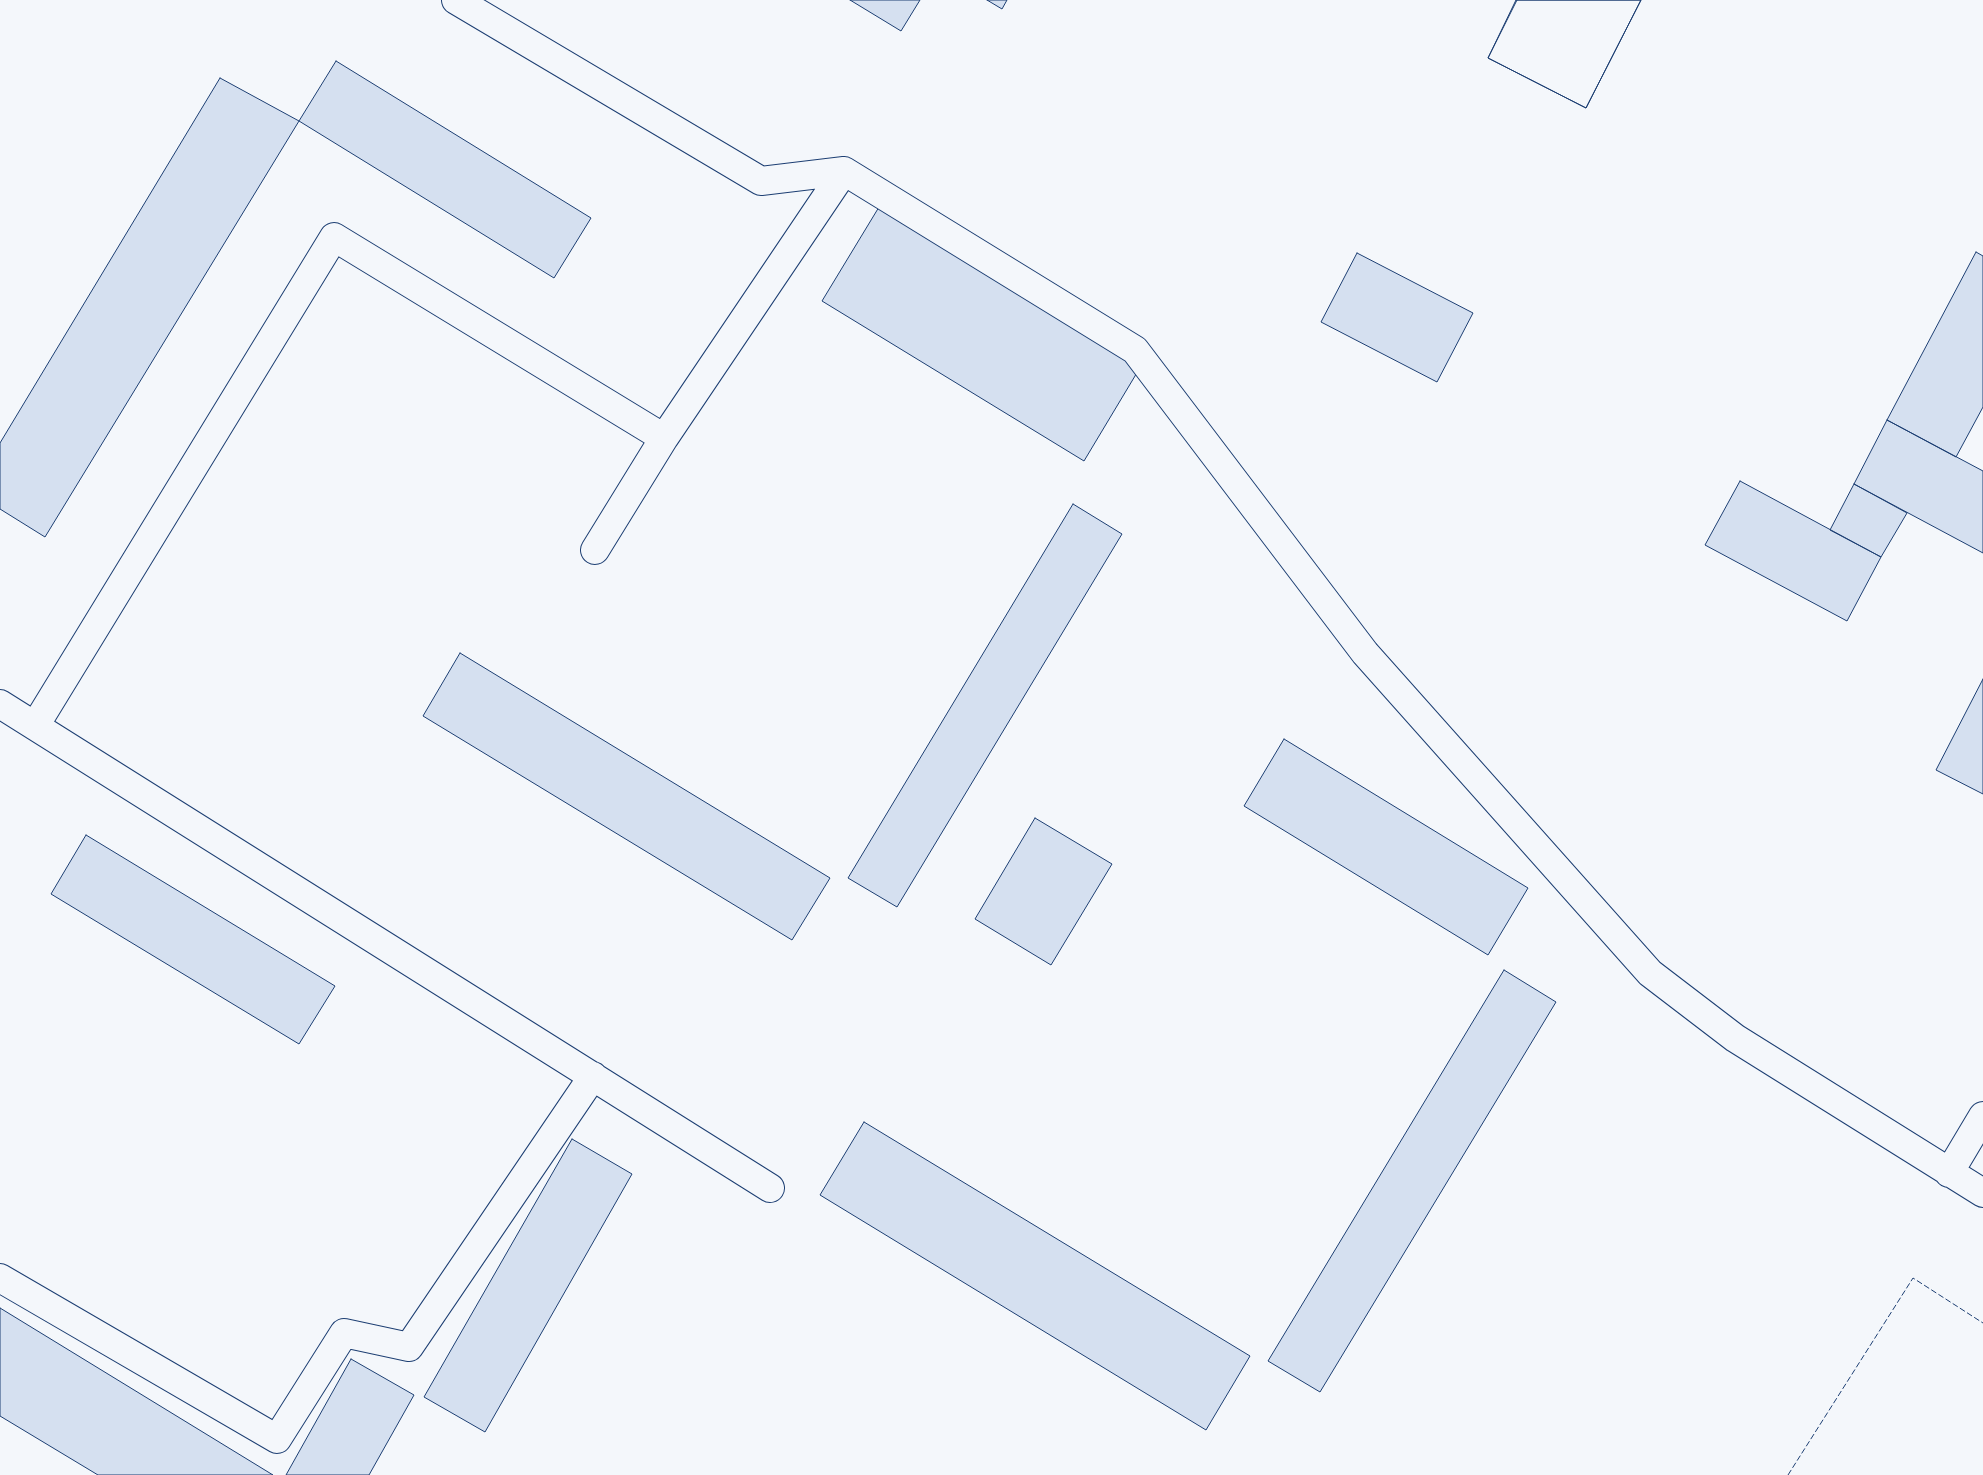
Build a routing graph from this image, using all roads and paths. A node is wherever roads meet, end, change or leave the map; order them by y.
1 (456, 0) edge
2 (844, 171) junction
3 (664, 438) junction
4 (595, 550) dead end
5 (0, 704) edge
6 (34, 726) junction
7 (593, 1076) junction
8 (1983, 1116) edge
9 (1949, 1173) junction
10 (770, 1188) dead end
11 (1983, 1193) edge
12 (0, 1278) edge

1 - 2 lane
2 - 3 lane
2 - 9 lane
3 - 4 lane
3 - 6 lane
5 - 6 lane
6 - 7 lane
7 - 10 lane
7 - 12 lane
8 - 9 lane
9 - 11 lane

